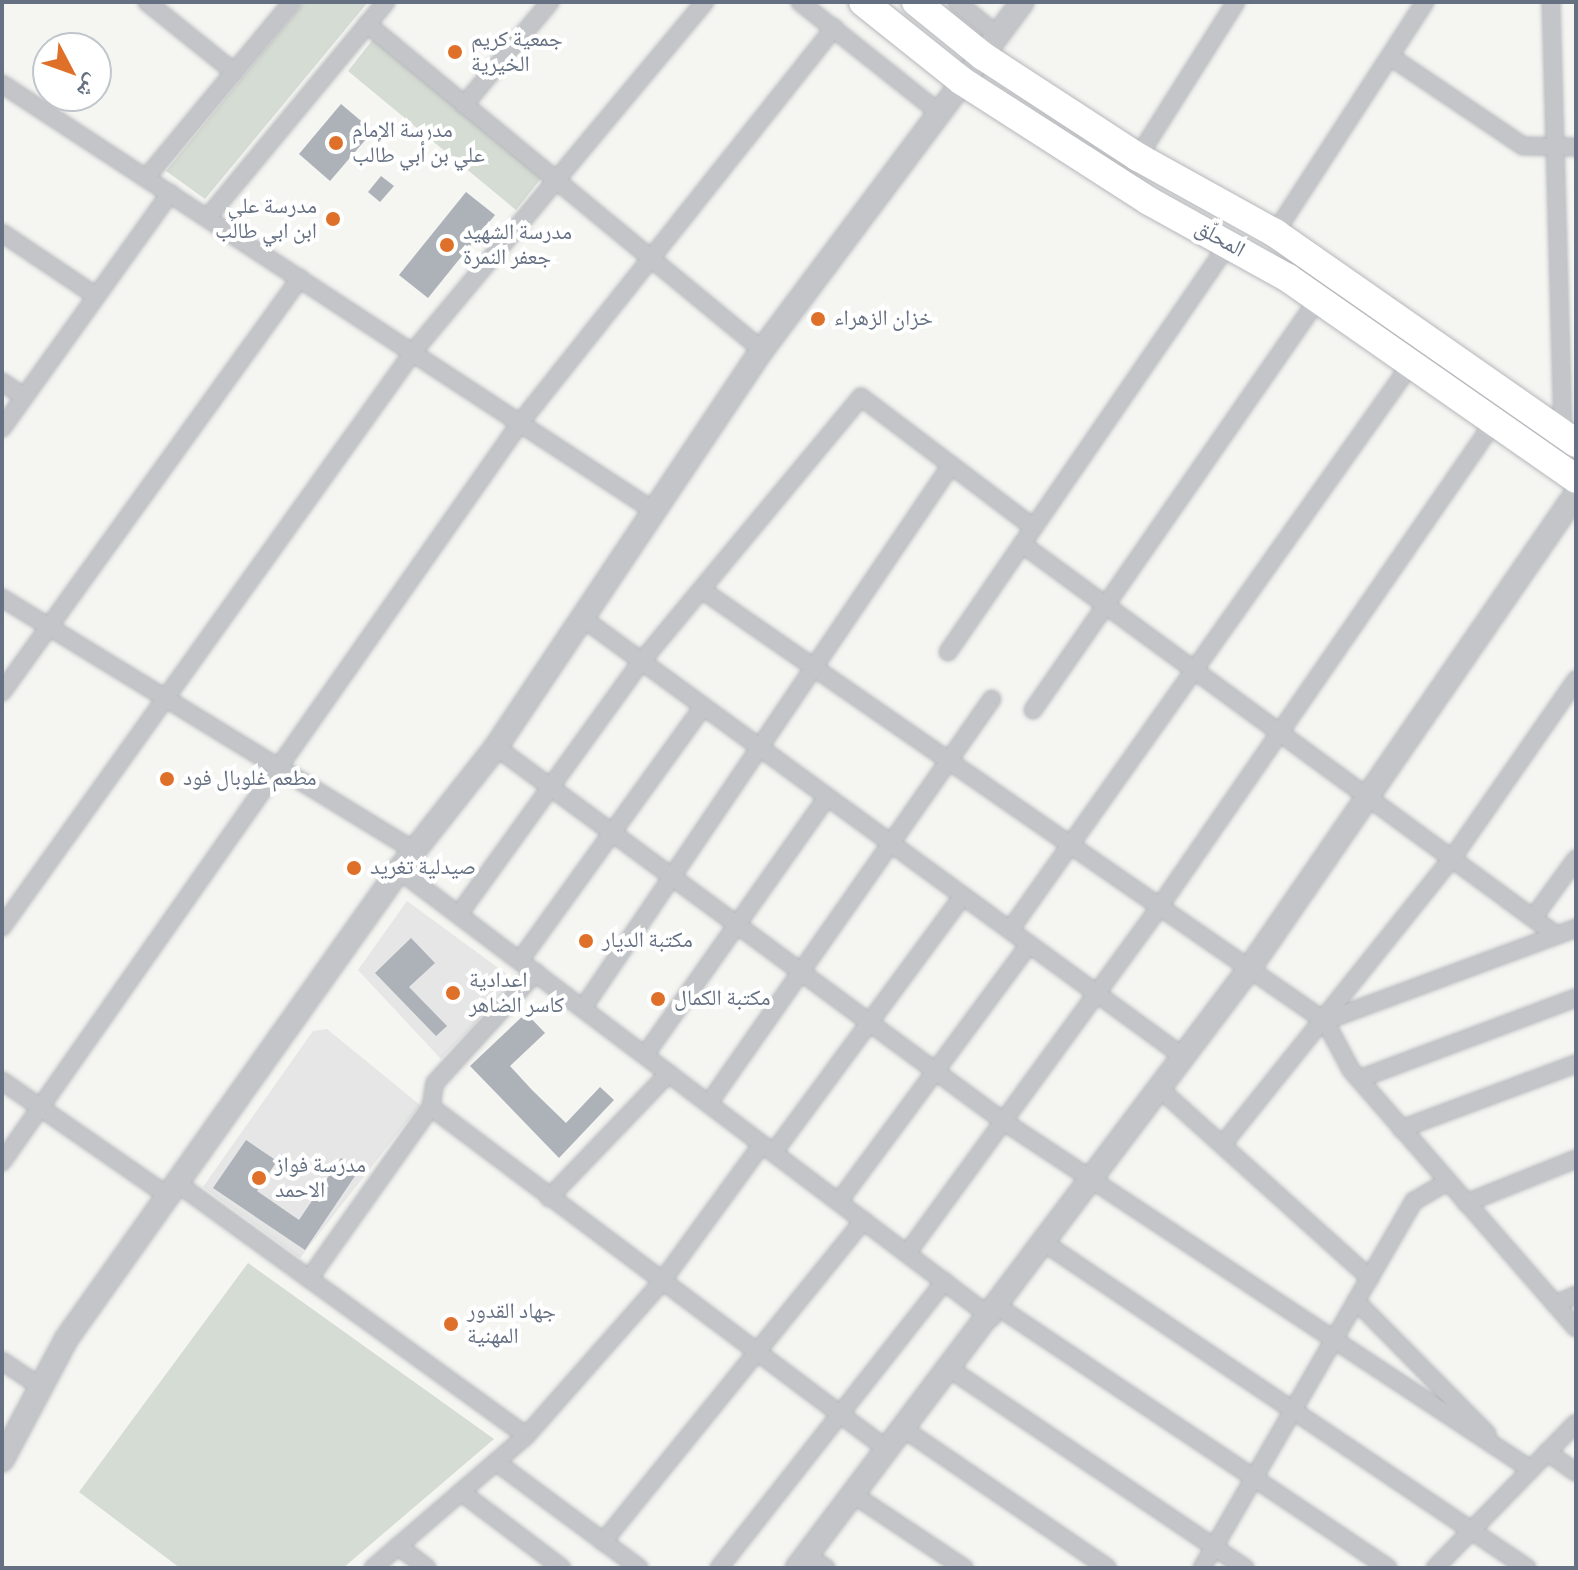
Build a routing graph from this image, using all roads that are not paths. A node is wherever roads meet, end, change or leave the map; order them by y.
1 (147, 2) edge
2 (292, 2) edge
3 (386, 2) edge
4 (550, 2) edge
5 (705, 2) edge
6 (800, 2) edge
7 (863, 2) edge
8 (916, 2) edge
9 (957, 2) edge
10 (1022, 2) edge
11 (1236, 2) edge
12 (1425, 2) edge
13 (1551, 2) edge
14 (367, 24) junction
15 (834, 28) junction
16 (990, 46) junction
17 (1391, 57) junction
18 (234, 72) junction
19 (962, 81) junction
20 (2, 84) edge
21 (464, 105) junction
22 (937, 111) junction
23 (1576, 147) edge
24 (1556, 149) junction
25 (1138, 157) junction
26 (146, 178) junction
27 (554, 179) junction
28 (170, 193) junction
29 (208, 217) junction
30 (2, 233) edge
31 (1275, 233) junction
32 (1230, 242) junction
33 (647, 256) junction
34 (300, 278) junction
35 (96, 296) junction
36 (1318, 299) junction
37 (762, 350) junction
38 (413, 352) junction
39 (1411, 364) junction
40 (2, 382) edge
41 (24, 397) junction
42 (1494, 422) junction
43 (520, 423) junction
44 (2, 428) edge
45 (1570, 438) edge
46 (951, 465) junction
47 (1576, 479) edge
48 (1576, 494) edge
49 (651, 509) junction
50 (1033, 527) junction
51 (1022, 544) junction
52 (702, 590) junction
53 (2, 598) edge
54 (1108, 602) junction
55 (581, 617) junction
56 (49, 627) junction
57 (948, 652) dead end
58 (641, 662) junction
59 (1196, 669) junction
60 (813, 673) junction
61 (1576, 680) edge
62 (2, 692) edge
63 (164, 698) junction
64 (992, 699) dead end
65 (703, 707) junction
66 (1033, 710) dead end
67 (1280, 728) junction
68 (496, 747) junction
69 (763, 751) junction
70 (950, 765) junction
71 (280, 768) junction
72 (550, 787) junction
73 (1365, 792) junction
74 (827, 797) junction
75 (611, 832) junction
76 (893, 845) junction
77 (1072, 845) junction
78 (415, 851) junction
79 (1453, 857) junction
80 (1576, 859) edge
81 (399, 870) junction
82 (674, 878) junction
83 (963, 896) junction
84 (1160, 906) junction
85 (459, 914) junction
86 (1533, 918) junction
87 (732, 925) junction
88 (2, 927) edge
89 (1576, 928) edge
90 (1010, 930) junction
91 (1556, 935) junction
92 (1029, 945) junction
93 (521, 959) junction
94 (1249, 969) junction
95 (800, 970) junction
96 (536, 972) junction
97 (1095, 995) junction
98 (1576, 998) edge
99 (583, 1008) junction
100 (1325, 1021) junction
101 (869, 1023) junction
102 (645, 1055) junction
103 (1185, 1058) junction
104 (1576, 1064) edge
105 (934, 1070) junction
106 (669, 1073) junction
107 (1359, 1079) junction
108 (2, 1081) edge
109 (1161, 1090) junction
110 (709, 1103) junction
111 (41, 1106) junction
112 (431, 1107) junction
113 (1003, 1121) junction
114 (1401, 1129) junction
115 (1223, 1144) junction
116 (768, 1148) junction
117 (1576, 1159) edge
118 (2, 1162) edge
119 (1092, 1182) junction
120 (1447, 1182) junction
121 (173, 1189) junction
122 (549, 1198) junction
123 (840, 1200) junction
124 (1466, 1203) junction
125 (864, 1220) junction
126 (1046, 1244) junction
127 (908, 1252) junction
128 (1370, 1278) junction
129 (309, 1279) junction
130 (945, 1281) junction
131 (660, 1284) junction
132 (1576, 1295) edge
133 (1356, 1301) junction
134 (1555, 1304) junction
135 (996, 1313) junction
136 (1576, 1328) edge
137 (1332, 1343) junction
138 (755, 1354) junction
139 (2, 1361) edge
140 (950, 1369) junction
141 (41, 1387) junction
142 (1293, 1411) junction
143 (840, 1414) junction
144 (1576, 1423) edge
145 (901, 1427) junction
146 (526, 1436) junction
147 (884, 1447) junction
148 (1547, 1452) junction
149 (1507, 1455) junction
150 (2, 1460) edge
151 (496, 1462) junction
152 (1530, 1469) junction
153 (1576, 1472) edge
154 (1254, 1478) junction
155 (461, 1492) junction
156 (851, 1493) junction
157 (1470, 1530) junction
158 (603, 1542) junction
159 (398, 1546) junction
160 (1214, 1547) junction
161 (802, 1562) edge
162 (373, 1568) edge
163 (427, 1568) edge
164 (562, 1568) edge
165 (639, 1568) edge
166 (719, 1568) edge
167 (826, 1568) edge
168 (964, 1568) edge
169 (1108, 1568) edge
170 (1202, 1568) edge
171 (1245, 1568) edge
172 (1388, 1568) edge
173 (1435, 1568) edge
174 (1527, 1568) edge

1 - 18 street
2 - 18 street
3 - 14 street
4 - 21 street
5 - 27 street
6 - 15 street
7 - 19 highway, المحلّق
8 - 16 highway, المحلّق
9 - 16 street
10 - 16 street
11 - 25 street
12 - 17 street
13 - 24 street
14 - 21 street
14 - 29 street
15 - 22 street
15 - 33 street
16 - 19 street
16 - 25 highway, المحلّق
17 - 24 street
17 - 31 street
18 - 26 street
19 - 22 street
19 - 32 highway, المحلّق
20 - 26 street
21 - 27 street
22 - 37 street
23 - 24 street
24 - 45 street
25 - 31 highway, المحلّق
26 - 28 street
27 - 33 street
27 - 38 street
28 - 29 street
28 - 35 street
29 - 34 street
30 - 35 street
31 - 45 highway, المحلّق
32 - 36 highway, المحلّق
32 - 50 street
33 - 37 street
33 - 43 street
34 - 38 street
34 - 56 street
35 - 41 street
36 - 39 highway, المحلّق
36 - 54 street
37 - 49 street
38 - 43 street
38 - 63 street
39 - 42 highway, المحلّق
39 - 59 street
40 - 41 street
41 - 44 street
42 - 47 highway, المحلّق
42 - 67 street
43 - 49 street
43 - 71 street
46 - 50 street
46 - 52 street
46 - 60 street
48 - 73 street
49 - 55 street
50 - 51 street
51 - 54 street
51 - 57 street
52 - 58 street
52 - 60 street
53 - 56 street
54 - 59 street
54 - 66 street
55 - 58 street
55 - 68 street
56 - 62 street
56 - 63 street
58 - 65 street
58 - 72 street
59 - 67 street
59 - 77 street
60 - 69 street
60 - 70 street
61 - 79 street
63 - 71 street
63 - 88 street
64 - 70 street
65 - 69 street
65 - 75 street
67 - 73 street
67 - 84 street
68 - 72 street
68 - 78 street
69 - 74 street
69 - 82 street
70 - 76 street
70 - 77 street
71 - 78 street
71 - 111 street
72 - 75 street
72 - 85 street
73 - 79 street
73 - 94 street
74 - 76 street
74 - 87 street
75 - 82 street
75 - 93 street
76 - 83 street
76 - 95 street
77 - 84 street
77 - 90 street
78 - 81 street
79 - 86 street
79 - 100 street
80 - 86 street
81 - 85 street
81 - 121 street
82 - 87 street
82 - 99 street
83 - 90 street
83 - 101 street
84 - 94 street
84 - 97 street
85 - 93 street
86 - 91 street
87 - 95 street
87 - 102 street
89 - 91 street
90 - 92 street
91 - 100 street
92 - 97 street
92 - 105 street
93 - 96 street
94 - 100 street
94 - 103 street
95 - 101 street
95 - 110 street
96 - 99 street
96 - 112 street
97 - 103 street
97 - 113 street
98 - 107 street
99 - 102 street
100 - 107 street
100 - 115 street
101 - 105 street
101 - 116 street
102 - 106 street
103 - 109 street
104 - 114 street
105 - 113 street
105 - 123 street
106 - 110 street
106 - 122 street
107 - 114 street
108 - 111 street
109 - 115 street
109 - 119 street
110 - 116 street
111 - 118 street
111 - 121 street
112 - 122 street
112 - 129 street
113 - 119 street
113 - 127 street
114 - 120 street
115 - 128 street
116 - 123 street
116 - 131 street
117 - 124 street
119 - 126 street
119 - 137 street
120 - 124 street
120 - 128 street
121 - 129 street
121 - 141 street
122 - 131 street
123 - 125 street
124 - 134 street
125 - 127 street
125 - 138 street
126 - 135 street
126 - 142 street
127 - 130 street
128 - 133 street
129 - 146 street
130 - 135 street
130 - 143 street
131 - 138 street
131 - 146 street
132 - 134 street
133 - 137 street
133 - 149 street
134 - 136 street
135 - 140 street
135 - 154 street
137 - 142 street
137 - 149 street
138 - 143 street
138 - 158 street
139 - 141 street
140 - 145 street
140 - 160 street
141 - 150 street
142 - 154 street
142 - 157 street
143 - 147 street
143 - 166 street
144 - 148 street
145 - 147 street
145 - 169 street
146 - 151 street
147 - 156 street
148 - 152 street
148 - 153 street
149 - 152 street
151 - 155 street
151 - 158 street
152 - 157 street
154 - 160 street
154 - 172 street
155 - 159 street
155 - 164 street
156 - 161 street
156 - 168 street
157 - 173 street
157 - 174 street
158 - 165 street
159 - 162 street
159 - 163 street
160 - 170 street
160 - 171 street
161 - 167 street

